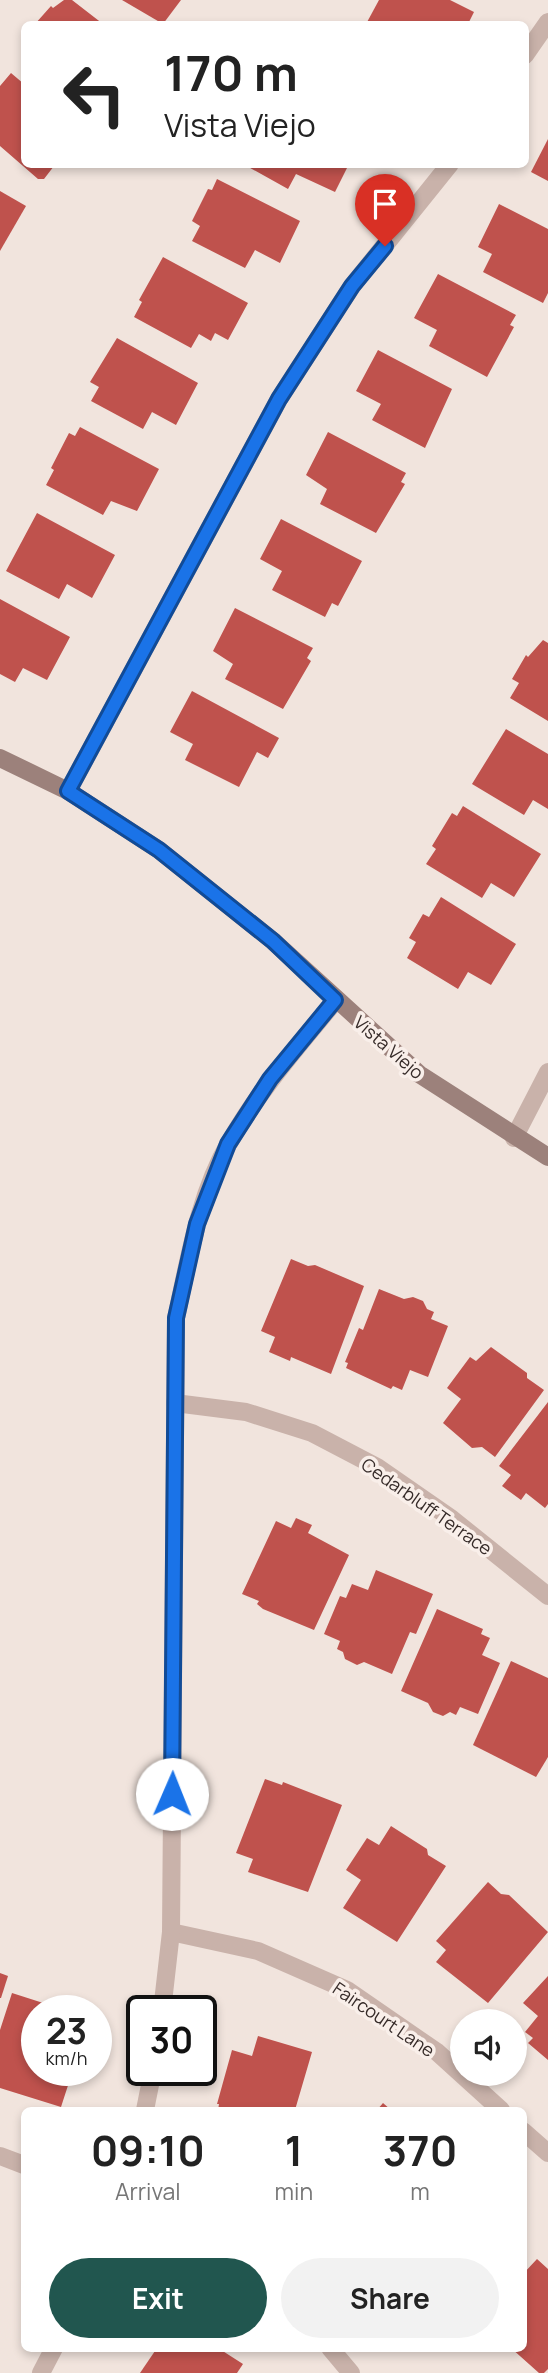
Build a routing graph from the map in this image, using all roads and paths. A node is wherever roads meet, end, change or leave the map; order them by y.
1 (548, 22) edge
2 (529, 49) edge
3 (447, 168) edge
4 (0, 758) edge
5 (68, 791) junction
6 (335, 1000) junction
7 (548, 1072) edge
8 (514, 1138) junction
9 (548, 1157) edge
10 (175, 1403) junction
11 (548, 1596) edge
12 (171, 1932) junction
13 (164, 1995) edge
14 (150, 2086) edge
15 (146, 2107) edge
16 (498, 2107) edge
17 (527, 2135) edge
18 (548, 2154) edge
19 (0, 2156) edge
20 (21, 2164) edge
21 (52, 2352) edge
22 (333, 2352) edge
23 (41, 2373) edge
24 (351, 2373) edge

1 - 2 street
3 - 5 street
4 - 5 street, Vista Viejo
5 - 6 street, Vista Viejo
6 - 8 street, Vista Viejo
6 - 10 street
7 - 8 street
8 - 9 street, Vista Viejo
10 - 11 street, Cedarbluff Terrace
10 - 12 street
12 - 13 street
12 - 16 street, Faircourt Lane
14 - 15 street
17 - 18 street
19 - 20 street
21 - 23 street
22 - 24 street

